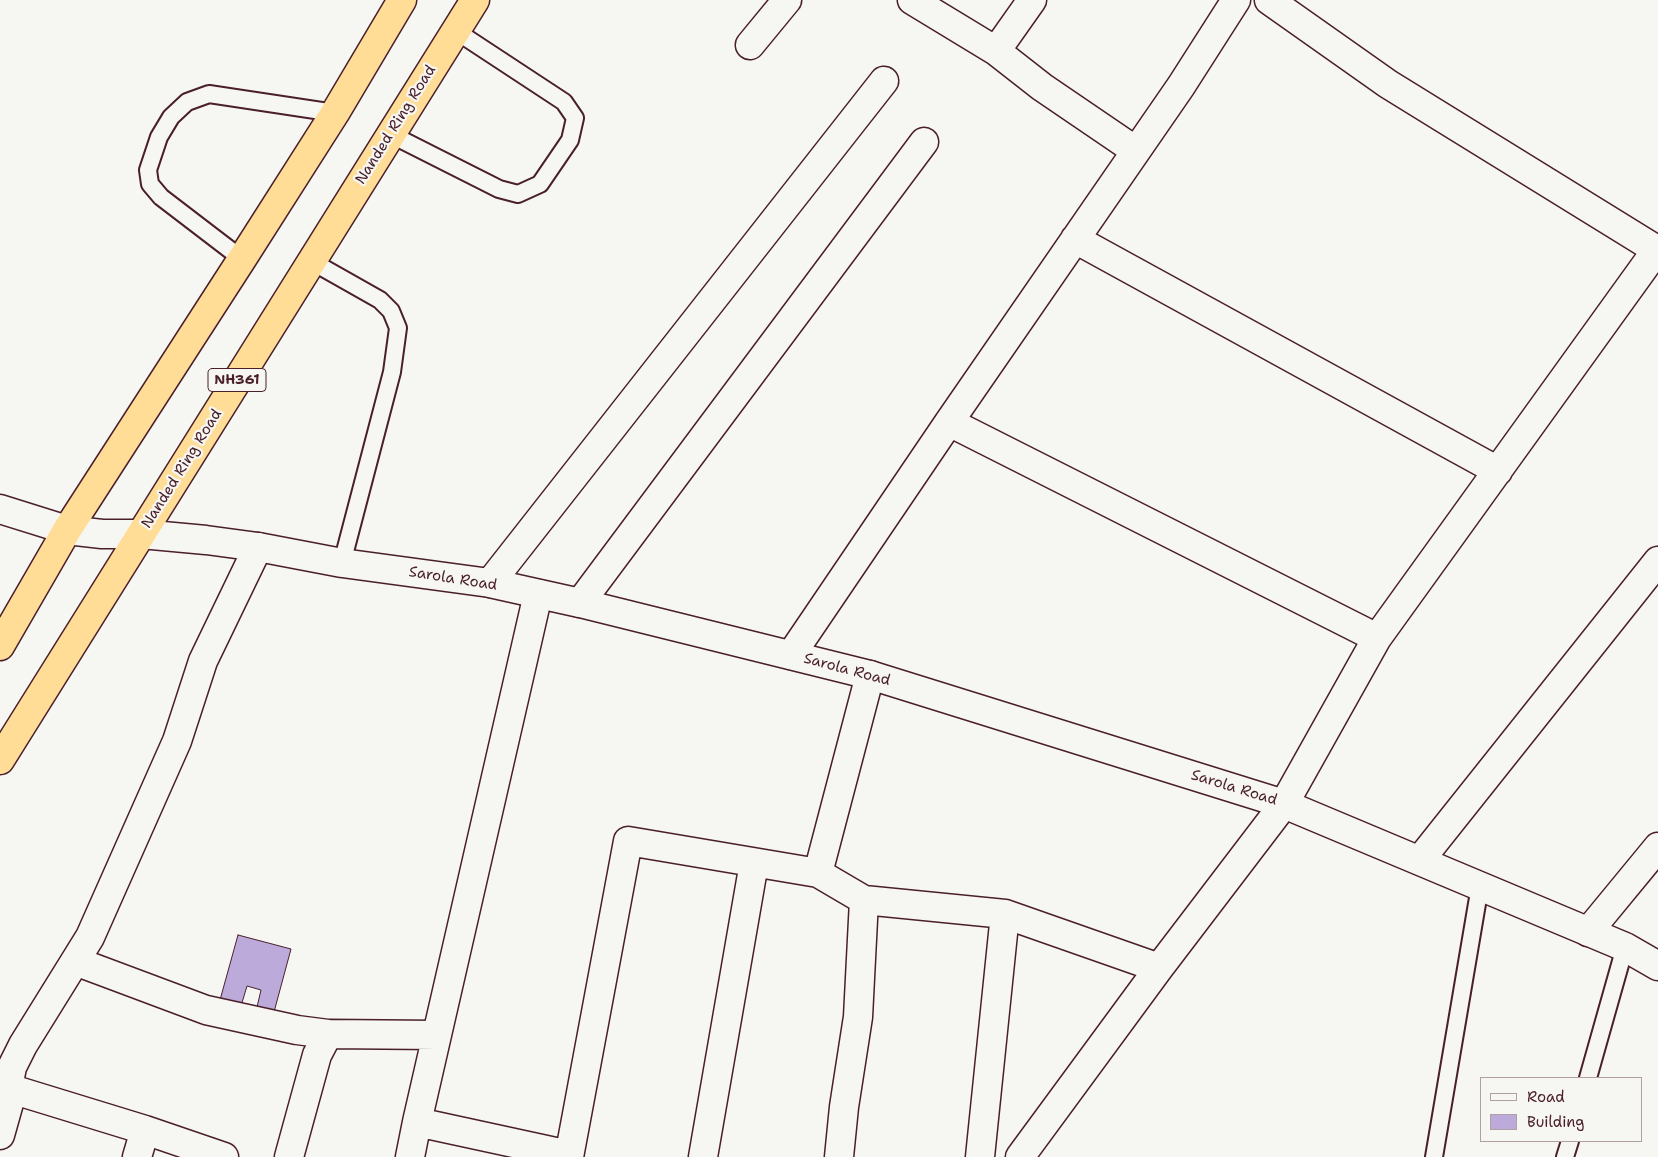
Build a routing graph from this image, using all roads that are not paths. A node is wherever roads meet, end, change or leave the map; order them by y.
1 (402, 0) edge
2 (475, 0) edge
3 (786, 0) edge
4 (912, 0) edge
5 (1032, 0) edge
6 (1236, 0) edge
7 (1269, 0) edge
8 (456, 31) junction
9 (750, 45) dead end
10 (996, 51) junction
11 (884, 81) dead end
12 (335, 113) junction
13 (390, 134) junction
14 (924, 142) dead end
15 (1136, 151) junction
16 (1075, 239) junction
17 (1658, 249) edge
18 (242, 259) junction
19 (310, 261) junction
20 (949, 422) junction
21 (1498, 471) junction
22 (0, 508) edge
23 (66, 530) junction
24 (141, 534) junction
25 (258, 547) junction
26 (1658, 561) edge
27 (342, 563) junction
28 (490, 584) junction
29 (538, 594) junction
30 (580, 603) junction
31 (1377, 638) junction
32 (0, 646) edge
33 (791, 655) junction
34 (870, 675) junction
35 (0, 760) edge
36 (1284, 804) junction
37 (1658, 847) edge
38 (1420, 860) junction
39 (754, 863) junction
40 (818, 873) junction
41 (1480, 886) junction
42 (864, 900) junction
43 (1005, 914) junction
44 (1588, 932) junction
45 (1625, 947) junction
46 (75, 961) junction
47 (1658, 966) edge
48 (1159, 968) junction
49 (328, 1034) junction
50 (437, 1035) junction
51 (1588, 1077) edge
52 (8, 1088) junction
53 (417, 1122) junction
54 (145, 1130) junction
55 (0, 1135) edge
56 (1570, 1142) edge
57 (569, 1156) edge
58 (137, 1157) edge
59 (224, 1157) edge
60 (289, 1157) edge
61 (410, 1157) edge
62 (703, 1157) edge
63 (839, 1157) edge
64 (980, 1157) edge
65 (1020, 1157) edge
66 (1434, 1157) edge
67 (1566, 1157) edge

1 - 12 highway
2 - 8 highway, Nanded Ring Road / NH361
3 - 9 street
4 - 10 street
5 - 10 street
6 - 15 street
7 - 17 street
8 - 13 highway, Nanded Ring Road / NH361
8 - 13 lane
10 - 15 street
11 - 28 street
12 - 18 highway
12 - 18 lane
13 - 19 highway, Nanded Ring Road / NH361
14 - 30 street
15 - 16 street
16 - 20 street
16 - 21 street
17 - 21 street
18 - 23 highway
19 - 24 highway, Nanded Ring Road / NH361
19 - 27 lane
20 - 31 street
20 - 33 street
21 - 31 street
22 - 23 street, Sarola Road
23 - 24 street, Sarola Road
23 - 32 highway
24 - 25 street, Sarola Road
24 - 35 highway, Nanded Ring Road / NH361
25 - 27 street, Sarola Road
25 - 46 street
26 - 38 street
27 - 28 street, Sarola Road
28 - 29 street, Sarola Road
29 - 30 street, Sarola Road
29 - 50 street
30 - 33 street, Sarola Road
31 - 36 street
33 - 34 street, Sarola Road
34 - 36 street, Sarola Road
34 - 40 street
36 - 38 street, Sarola Road
36 - 48 street
37 - 44 street
38 - 41 street, Sarola Road
39 - 40 street
39 - 57 street
39 - 62 street
40 - 42 street
41 - 44 street, Sarola Road
41 - 66 lane
42 - 43 street
42 - 63 street
43 - 48 street
43 - 64 street
44 - 45 street, Sarola Road
45 - 47 street, Sarola Road
45 - 51 lane
46 - 49 street
46 - 52 street
48 - 65 street
49 - 50 street
49 - 60 street
50 - 53 street
52 - 54 street
52 - 55 street
53 - 57 street
53 - 61 street
54 - 58 street
54 - 59 street
56 - 67 lane

